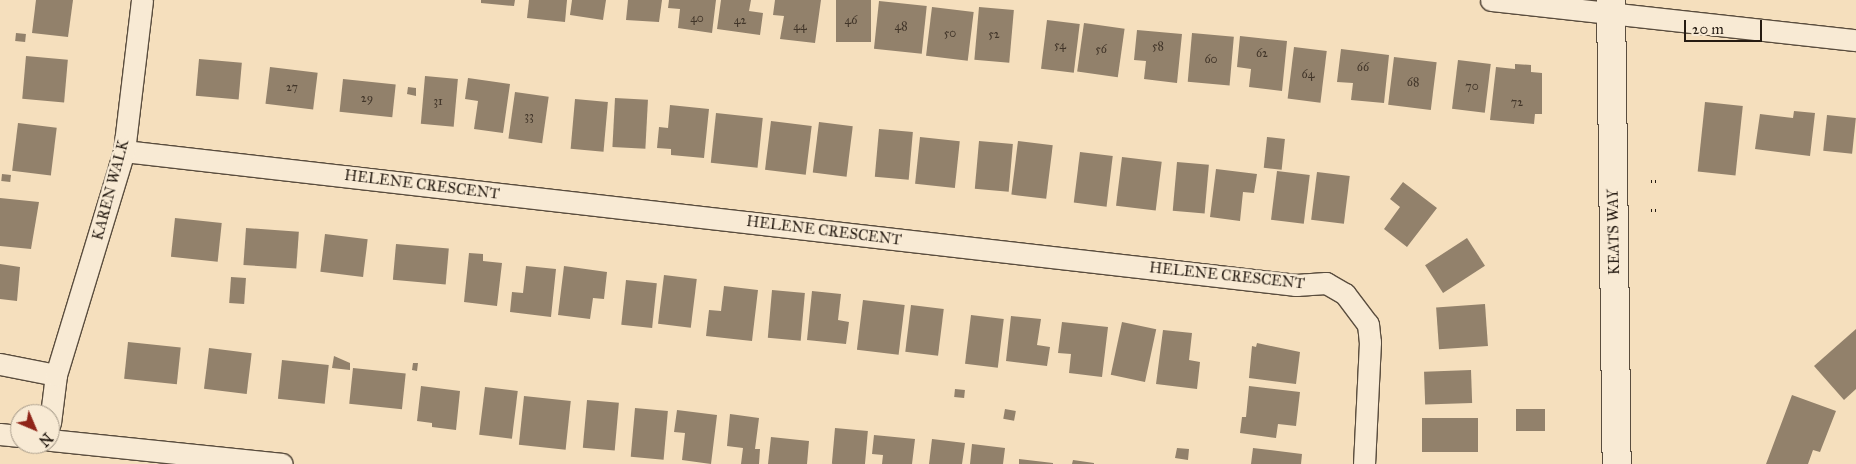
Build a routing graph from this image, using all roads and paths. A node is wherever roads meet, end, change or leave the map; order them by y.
1 (142, 0) edge
2 (1491, 0) edge
3 (1611, 7) edge
4 (1856, 40) edge
5 (124, 151) junction
6 (1651, 181) dead end
7 (1657, 181) dead end
8 (1652, 210) dead end
9 (1657, 210) dead end
10 (0, 364) edge
11 (56, 375) junction
12 (52, 404) edge
13 (60, 441) edge
14 (282, 464) edge
15 (1364, 464) edge
16 (1616, 464) edge

1 - 5 street, KAREN WALK
2 - 3 street
3 - 4 street
3 - 16 street, KEATS WAY
5 - 11 street, KAREN WALK
5 - 15 street, HELENE CRESCENT
6 - 7 path
8 - 9 path
10 - 11 street
11 - 12 street, KAREN WALK
13 - 14 street

